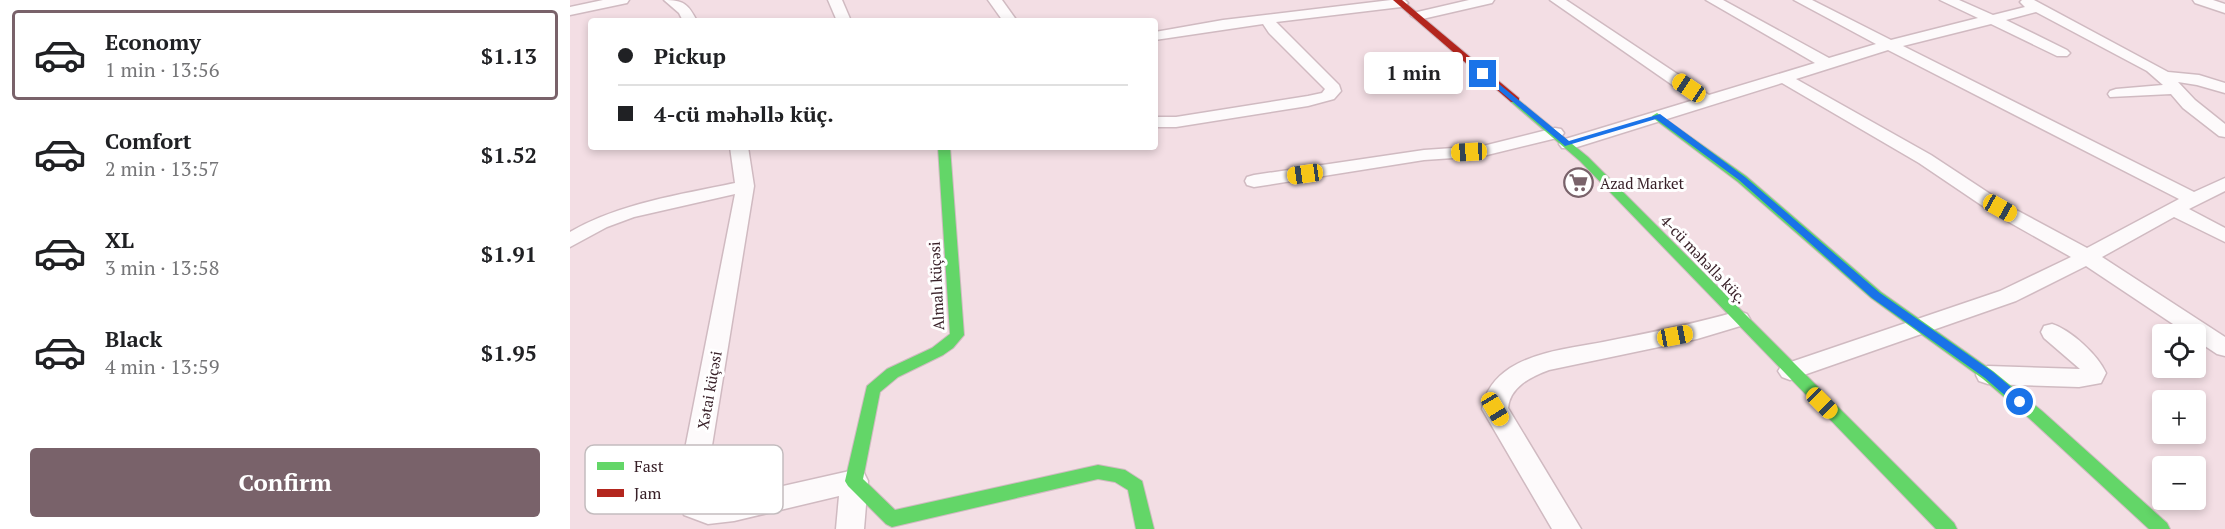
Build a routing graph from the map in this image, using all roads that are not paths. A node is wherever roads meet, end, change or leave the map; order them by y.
1 (622, 0) edge
2 (671, 0) edge
3 (835, 0) edge
4 (995, 0) edge
5 (1296, 0) edge
6 (1487, 0) edge
7 (1557, 0) edge
8 (1713, 0) edge
9 (1801, 0) edge
10 (1947, 0) edge
11 (2200, 0) edge
12 (1399, 2) edge
13 (2030, 4) edge
14 (2225, 9) edge
15 (570, 11) edge
16 (1310, 14) junction
17 (1418, 16) junction
18 (689, 18) edge
19 (843, 18) edge
20 (1008, 18) edge
21 (1989, 18) junction
22 (1267, 19) junction
23 (1158, 36) edge
24 (1892, 44) junction
25 (2062, 53) dead end
26 (1828, 64) junction
27 (1784, 78) junction
28 (2169, 82) junction
29 (2225, 88) edge
30 (2116, 94) dead end
31 (1707, 101) junction
32 (1657, 116) junction
33 (1158, 122) edge
34 (2225, 132) edge
35 (1561, 138) junction
36 (739, 150) edge
37 (944, 150) edge
38 (1254, 181) dead end
39 (2225, 184) edge
40 (745, 186) junction
41 (2184, 204) junction
42 (2225, 237) edge
43 (570, 241) edge
44 (2086, 257) junction
45 (1739, 319) junction
46 (1921, 328) junction
47 (2052, 332) dead end
48 (2225, 348) edge
49 (1790, 371) junction
50 (1989, 375) junction
51 (699, 445) edge
52 (854, 481) junction
53 (783, 498) edge
54 (850, 529) edge
55 (1145, 529) edge
56 (1567, 529) edge
57 (1948, 529) edge
58 (2161, 529) edge

1 - 15 street
2 - 18 street
3 - 19 street
4 - 20 street
5 - 16 street
6 - 17 street
7 - 31 street
8 - 26 street
9 - 24 street
10 - 21 street
11 - 14 street
12 - 16 street
12 - 17 street, 4-cü məhəllə küç.
13 - 21 street
13 - 28 street
16 - 22 street
17 - 35 street, 4-cü məhəllə küç.
21 - 24 street
21 - 25 street
22 - 23 street
22 - 33 street
24 - 26 street
24 - 41 street
26 - 27 street
27 - 31 street
27 - 44 street
28 - 29 street
28 - 30 street
28 - 34 street
31 - 32 street
32 - 35 street
32 - 46 street
35 - 38 street
35 - 45 street, 4-cü məhəllə küç.
36 - 40 street, Xətai küçəsi
37 - 52 street, Almalı küçəsi
39 - 41 street
40 - 43 street
40 - 51 street, Xətai küçəsi
41 - 42 street
41 - 44 street
44 - 46 street
44 - 48 street
45 - 49 street, 4-cü məhəllə küç.
45 - 56 street
46 - 49 street
46 - 50 street
47 - 50 street
49 - 57 street, 4-cü məhəllə küç.
50 - 58 street
52 - 53 street, Xətai küçəsi
52 - 54 street
52 - 55 street

